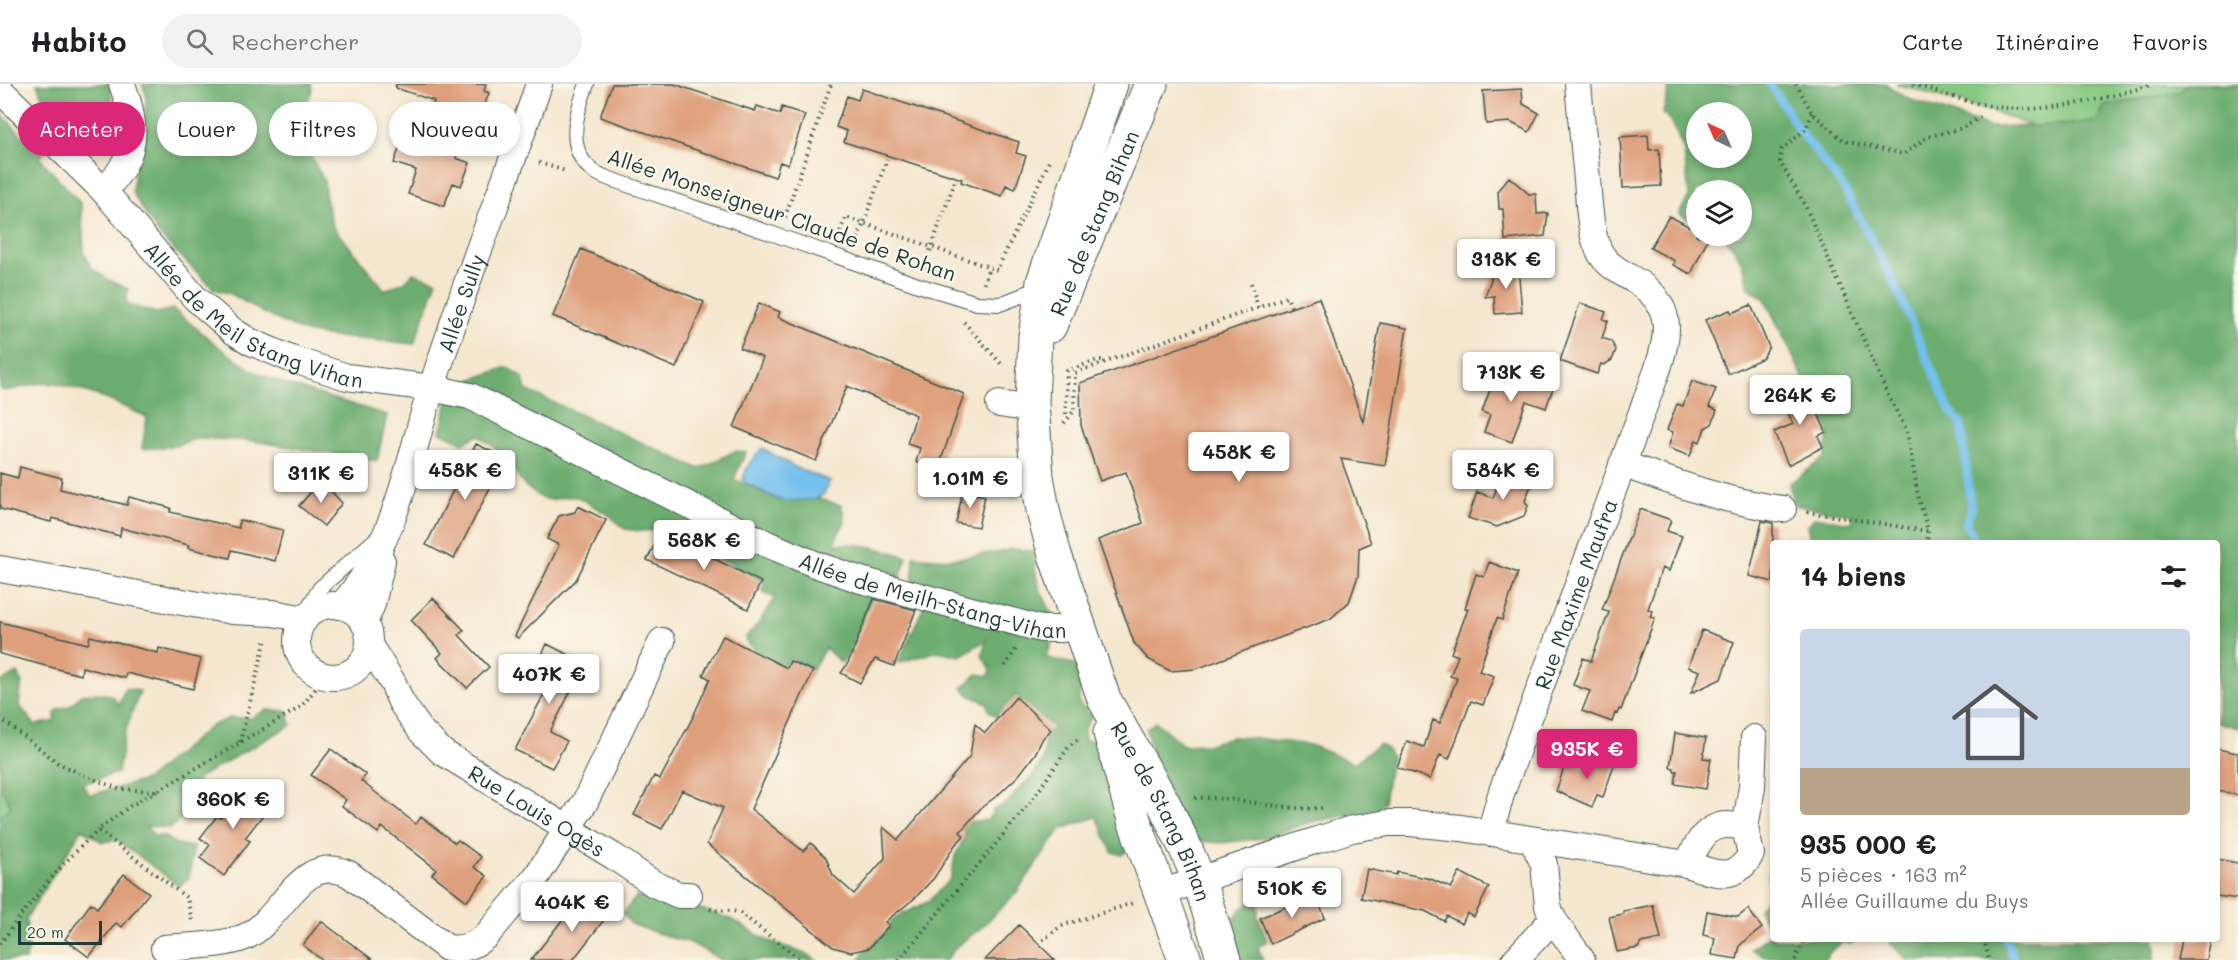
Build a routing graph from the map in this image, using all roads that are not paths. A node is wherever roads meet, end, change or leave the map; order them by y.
1 (122, 84) edge
2 (540, 84) edge
3 (587, 84) edge
4 (1112, 84) edge
5 (1151, 84) edge
6 (1578, 84) edge
7 (0, 90) edge
8 (104, 191) junction
9 (1043, 282) junction
10 (1034, 384) junction
11 (431, 388) junction
12 (999, 404) dead end
13 (1622, 464) junction
14 (1782, 509) road end
15 (390, 525) junction
16 (0, 569) edge
17 (341, 606) junction
18 (232, 611) junction
19 (304, 625) junction
20 (1078, 625) junction
21 (662, 641) dead end
22 (364, 645) junction
23 (1106, 711) junction
24 (1754, 738) dead end
25 (1745, 828) junction
26 (568, 829) junction
27 (1490, 833) junction
28 (1533, 840) junction
29 (1688, 864) junction
30 (1199, 880) junction
31 (1161, 893) junction
32 (689, 895) road end
33 (1553, 919) junction
34 (165, 948) dead end
35 (460, 955) edge
36 (1185, 960) edge
37 (1224, 960) edge
38 (1515, 960) edge
39 (1582, 960) edge

1 - 8 street
2 - 11 street, Allée Sully
3 - 9 lane, Allée Monseigneur Claude de Rohan
4 - 9 street, Rue de Stang Bihan
5 - 10 street, Rue de Stang Bihan
6 - 13 street, Rue Maxime Maufra
7 - 8 street, Allée de Meil Stang Vihan
8 - 11 street, Allée de Meil Stang Vihan
9 - 10 street, Rue de Stang Bihan
10 - 12 street
10 - 20 street, Rue de Stang Bihan
11 - 15 street, Allée Sully
11 - 20 street, Allée de Meilh-Stang-Vihan
13 - 14 street
13 - 27 street, Rue Maxime Maufra
15 - 17 street, Allée Sully
15 - 19 lane, Allée Sully
15 - 22 street, Allée Sully
16 - 18 street
17 - 19 street
17 - 22 street
18 - 19 street
18 - 19 street
19 - 22 street
20 - 23 street, Rue de Stang Bihan
21 - 26 street
22 - 26 street, Rue Louis Ogès
23 - 30 street, Rue de Stang Bihan
23 - 31 street, Rue de Stang Bihan
24 - 25 street
25 - 29 street
25 - 29 street
26 - 32 street, Rue Louis Ogès
26 - 35 street
27 - 28 street
27 - 30 street
28 - 29 street
28 - 33 street
30 - 31 street
30 - 37 street, Rue de Stang Bihan
31 - 36 street, Rue de Stang Bihan
33 - 38 street
33 - 39 street
34 - 35 street

